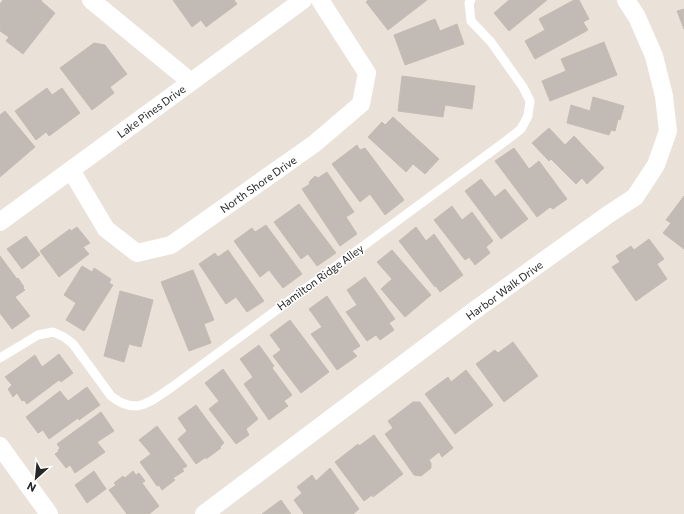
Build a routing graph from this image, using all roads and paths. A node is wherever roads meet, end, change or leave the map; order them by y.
1 (90, 0) edge
2 (303, 0) edge
3 (320, 0) edge
4 (471, 0) edge
5 (626, 0) edge
6 (191, 82) junction
7 (71, 170) junction
8 (0, 222) edge
9 (0, 358) edge
10 (0, 446) edge
11 (49, 514) edge
12 (204, 514) edge

1 - 6 street
2 - 6 street, Lake Pines Drive
3 - 7 street, North Shore Drive
4 - 9 lane, Hamilton Ridge Alley
5 - 12 street, Harbor Walk Drive
6 - 7 street, Lake Pines Drive
7 - 8 street, Lake Pines Drive
10 - 11 street

